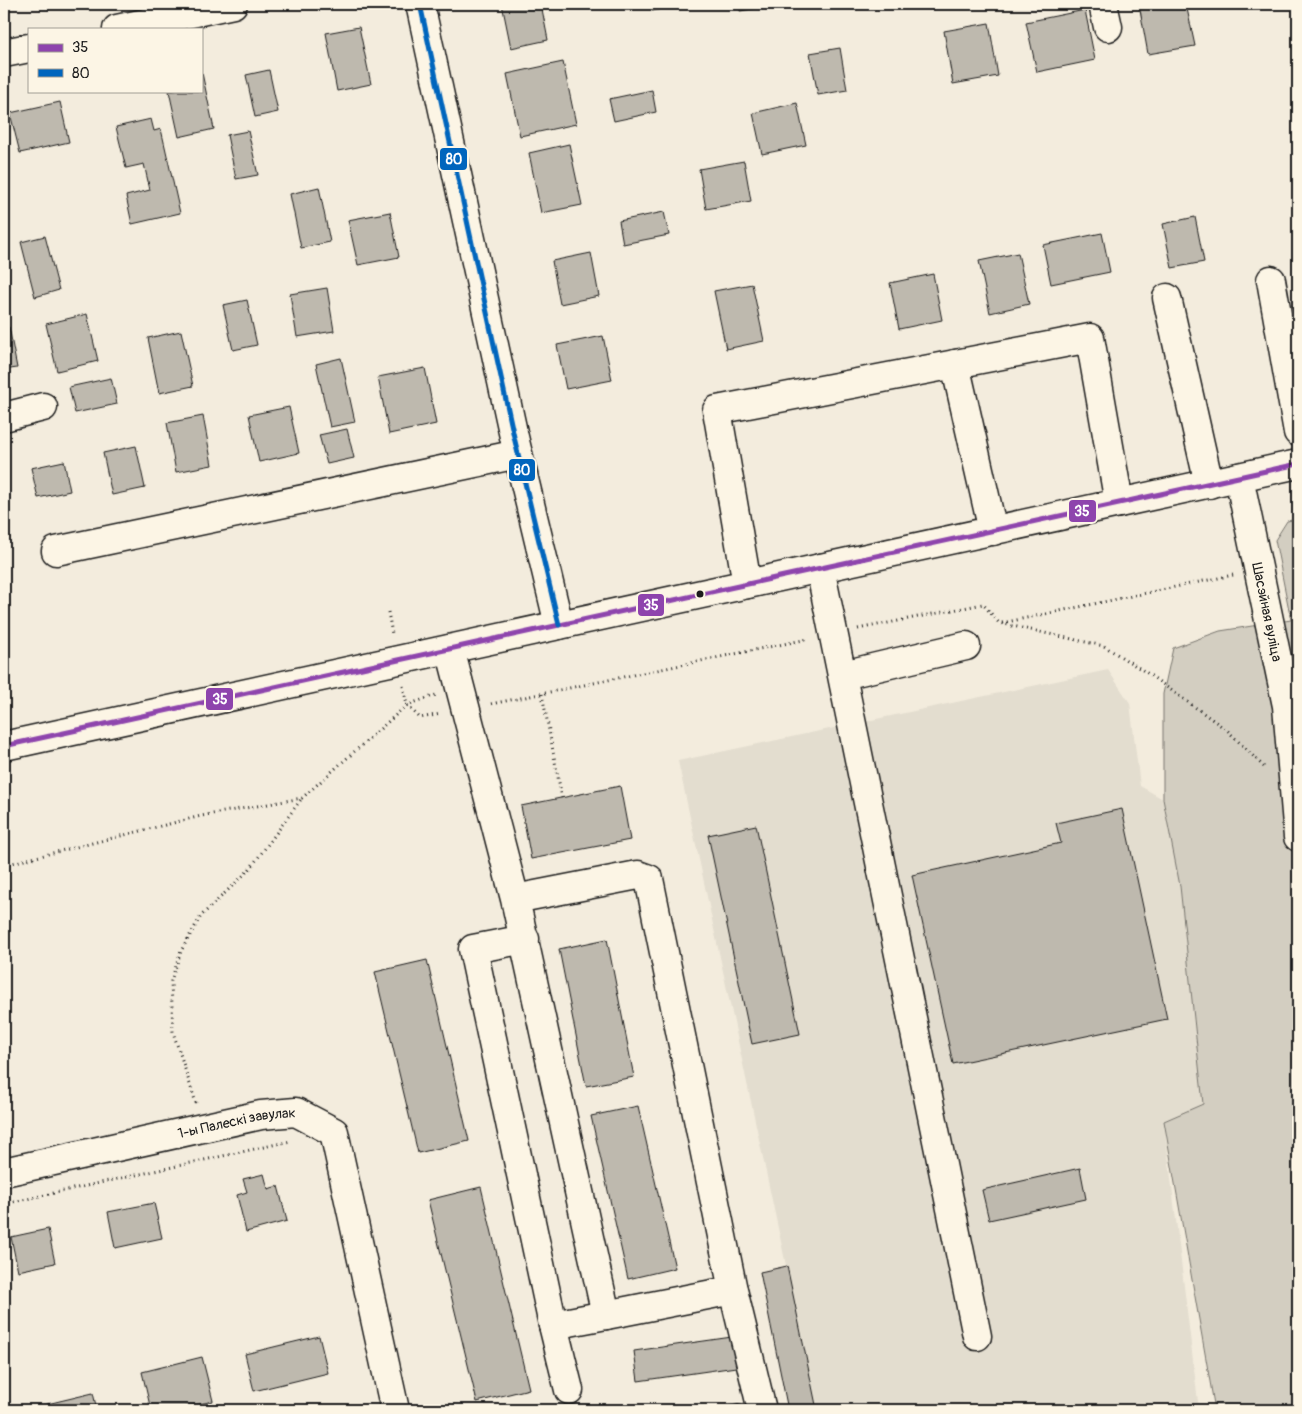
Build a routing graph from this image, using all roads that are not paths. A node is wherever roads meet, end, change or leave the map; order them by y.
1 (233, 4) edge
2 (420, 4) edge
3 (122, 28) edge
4 (28, 48) edge
5 (4, 53) edge
6 (1272, 280) dead end
7 (1167, 298) dead end
8 (955, 364) junction
9 (43, 407) dead end
10 (4, 417) edge
11 (1298, 432) edge
12 (518, 454) junction
13 (1298, 464) edge
14 (1239, 477) junction
15 (1209, 484) junction
16 (1119, 503) junction
17 (992, 531) junction
18 (56, 551) dead end
19 (820, 568) junction
20 (747, 584) junction
21 (559, 625) junction
22 (966, 646) dead end
23 (450, 649) junction
24 (843, 675) junction
25 (4, 746) edge
26 (1298, 837) edge
27 (516, 899) junction
28 (525, 939) junction
29 (4, 1172) edge
30 (733, 1290) junction
31 (606, 1316) junction
32 (553, 1325) junction
33 (977, 1336) dead end
34 (569, 1390) dead end
35 (395, 1410) edge
36 (762, 1410) edge

1 - 3 street
2 - 12 street
4 - 5 street
6 - 11 street
7 - 15 street
8 - 16 street
8 - 17 street
8 - 20 street
9 - 10 street
12 - 18 street
12 - 21 street
13 - 14 street
14 - 15 street
14 - 26 street, Шасэйная вуліца
15 - 16 street
16 - 17 street
17 - 19 street
19 - 20 street
19 - 24 street
20 - 21 street
21 - 23 street
22 - 24 street
23 - 25 street
23 - 27 street
24 - 33 street
27 - 28 street
27 - 30 street
28 - 31 street
28 - 32 street
29 - 35 street, 1-ы Палескі завулак
30 - 31 street
30 - 36 street
31 - 32 street
32 - 34 street

